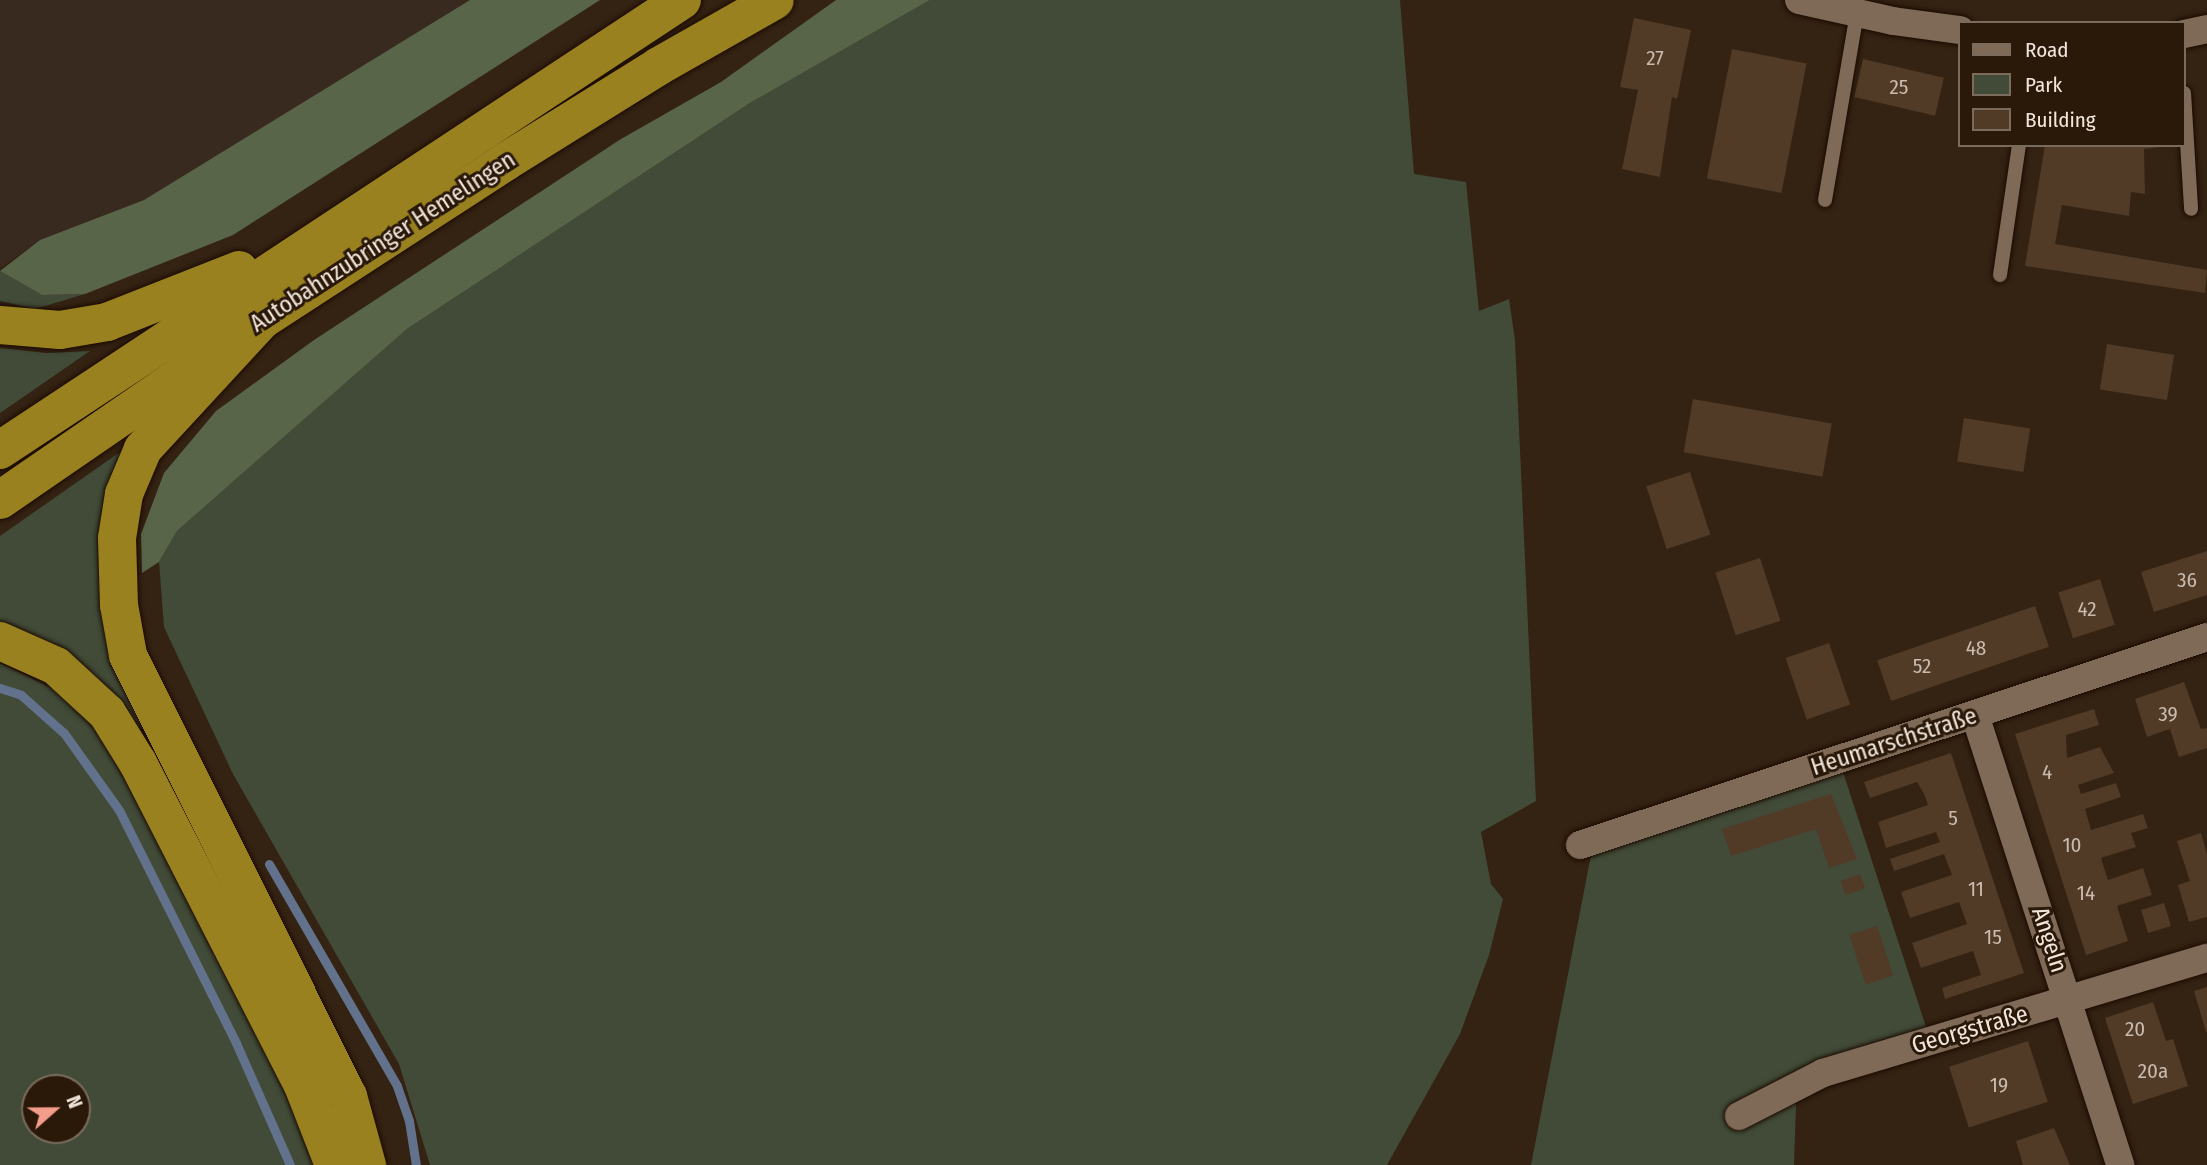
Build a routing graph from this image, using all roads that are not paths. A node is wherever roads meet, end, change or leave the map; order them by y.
1 (682, 0) edge
2 (775, 0) edge
3 (1799, 0) edge
4 (1857, 13) junction
5 (2207, 29) edge
6 (1958, 30) edge
7 (2186, 34) edge
8 (2186, 126) edge
9 (2019, 147) edge
10 (1825, 200) dead end
11 (2191, 209) dead end
12 (309, 242) junction
13 (2000, 275) dead end
14 (261, 320) junction
15 (0, 325) edge
16 (0, 450) edge
17 (0, 499) edge
18 (2207, 638) edge
19 (0, 641) edge
20 (1975, 715) junction
21 (1580, 845) dead end
22 (2207, 958) edge
23 (2070, 1002) junction
24 (1739, 1116) dead end
25 (334, 1165) edge
26 (367, 1165) edge
27 (2120, 1165) edge

1 - 12 highway, Autobahnzubringer Hemelingen
2 - 14 highway, Autobahnzubringer Hemelingen
3 - 4 street
4 - 6 street
4 - 10 lane
5 - 7 street
8 - 11 lane
9 - 13 lane
12 - 15 highway
12 - 16 highway, Autobahnzubringer Hemelingen
14 - 17 highway, Autobahnzubringer Hemelingen
14 - 26 highway
18 - 20 street, Heumarschstraße
19 - 25 highway
20 - 21 street, Heumarschstraße
20 - 23 street, Angeln
22 - 23 street, Georgstraße
23 - 24 street, Georgstraße
23 - 27 street, Angeln

